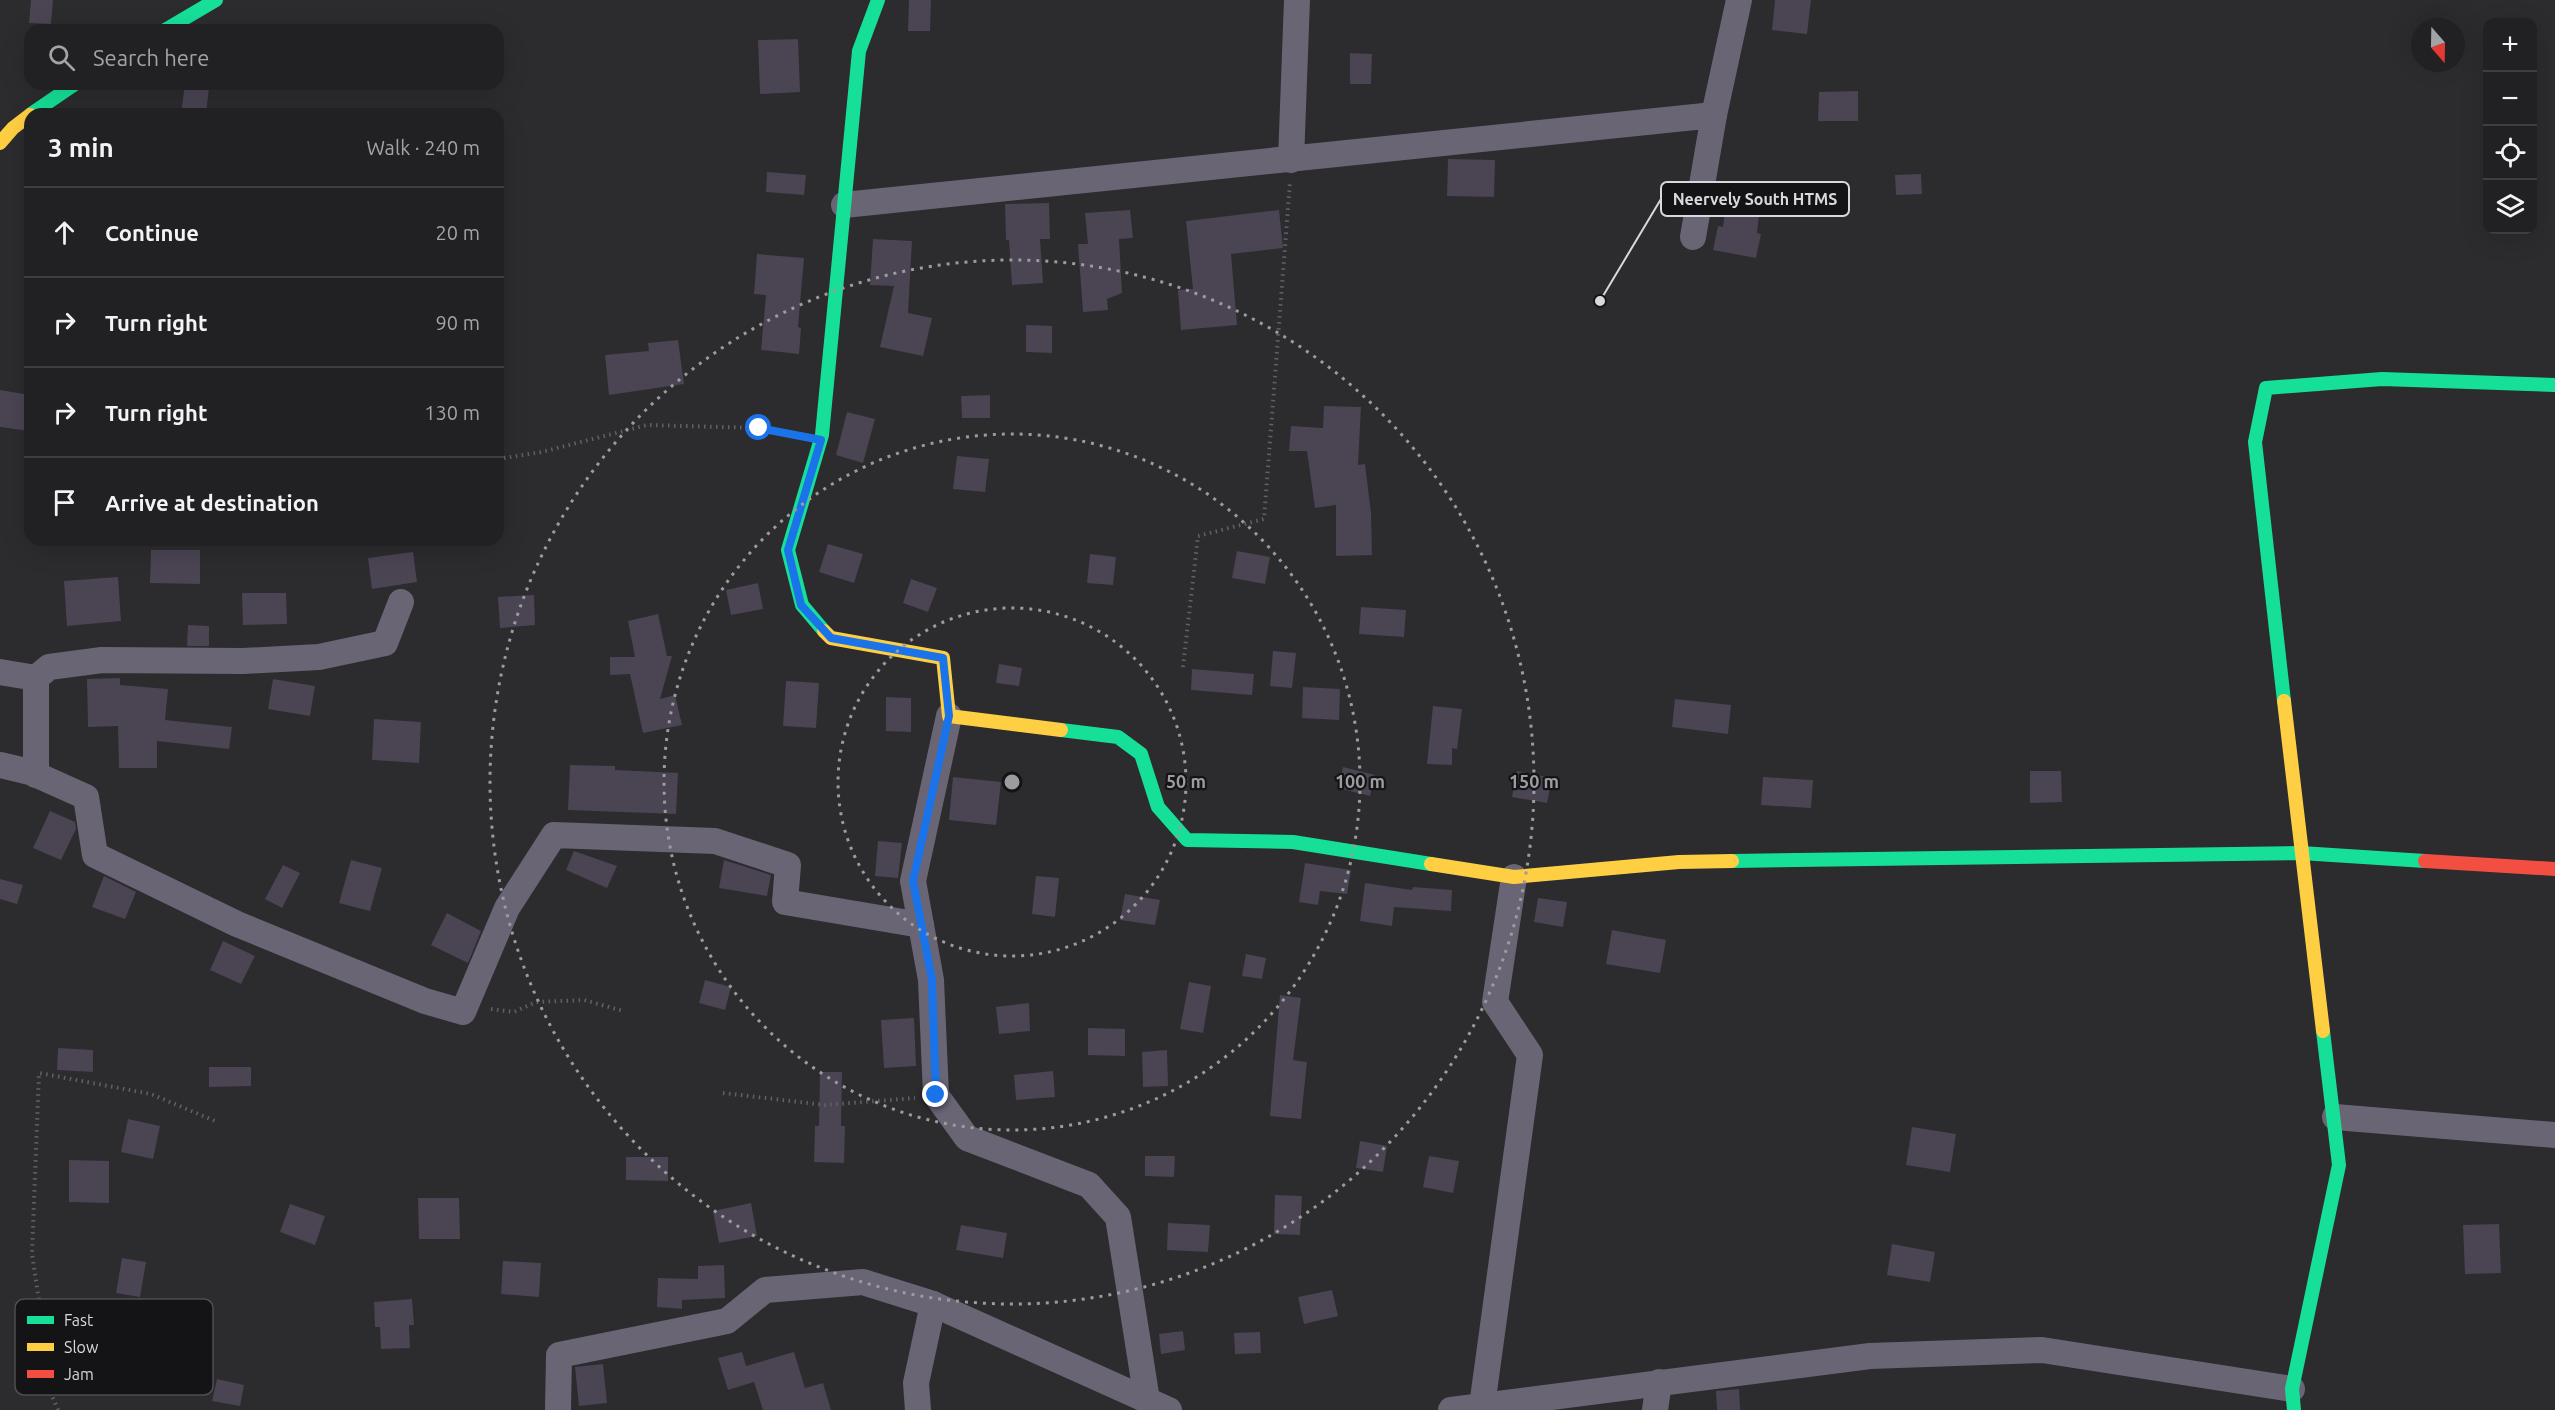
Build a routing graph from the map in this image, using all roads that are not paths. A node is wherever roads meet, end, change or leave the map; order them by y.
1 (216, 0) edge
2 (879, 0) edge
3 (1297, 0) edge
4 (1739, 0) edge
5 (175, 24) edge
6 (66, 90) edge
7 (39, 108) edge
8 (1714, 115) junction
9 (24, 119) edge
10 (0, 143) edge
11 (1291, 160) junction
12 (844, 205) junction
13 (1693, 237) dead end
14 (2555, 385) edge
15 (401, 603) dead end
16 (0, 672) edge
17 (36, 678) junction
18 (949, 716) junction
19 (0, 765) edge
20 (36, 775) junction
21 (2301, 853) junction
22 (2555, 869) edge
23 (1514, 877) junction
24 (921, 925) junction
25 (2335, 1117) junction
26 (2555, 1136) edge
27 (933, 1304) junction
28 (1659, 1382) junction
29 (2293, 1400) edge
30 (1158, 1405) edge
31 (1482, 1406) junction
32 (558, 1410) edge
33 (918, 1410) edge
34 (1451, 1410) edge
35 (1656, 1410) edge

1 - 5 street
2 - 12 street
3 - 11 street
4 - 8 street
6 - 7 street
8 - 11 street
8 - 13 street
9 - 10 street
11 - 12 street
12 - 18 street
14 - 21 street
15 - 17 street
16 - 17 street
17 - 20 street
18 - 23 street
18 - 24 street
19 - 20 street
20 - 24 street
21 - 22 street
21 - 23 street
21 - 25 street
23 - 31 street
24 - 30 street
25 - 26 street
25 - 29 street
27 - 30 street
27 - 32 street
27 - 33 street
28 - 29 street
28 - 31 street
28 - 35 street
31 - 34 street

